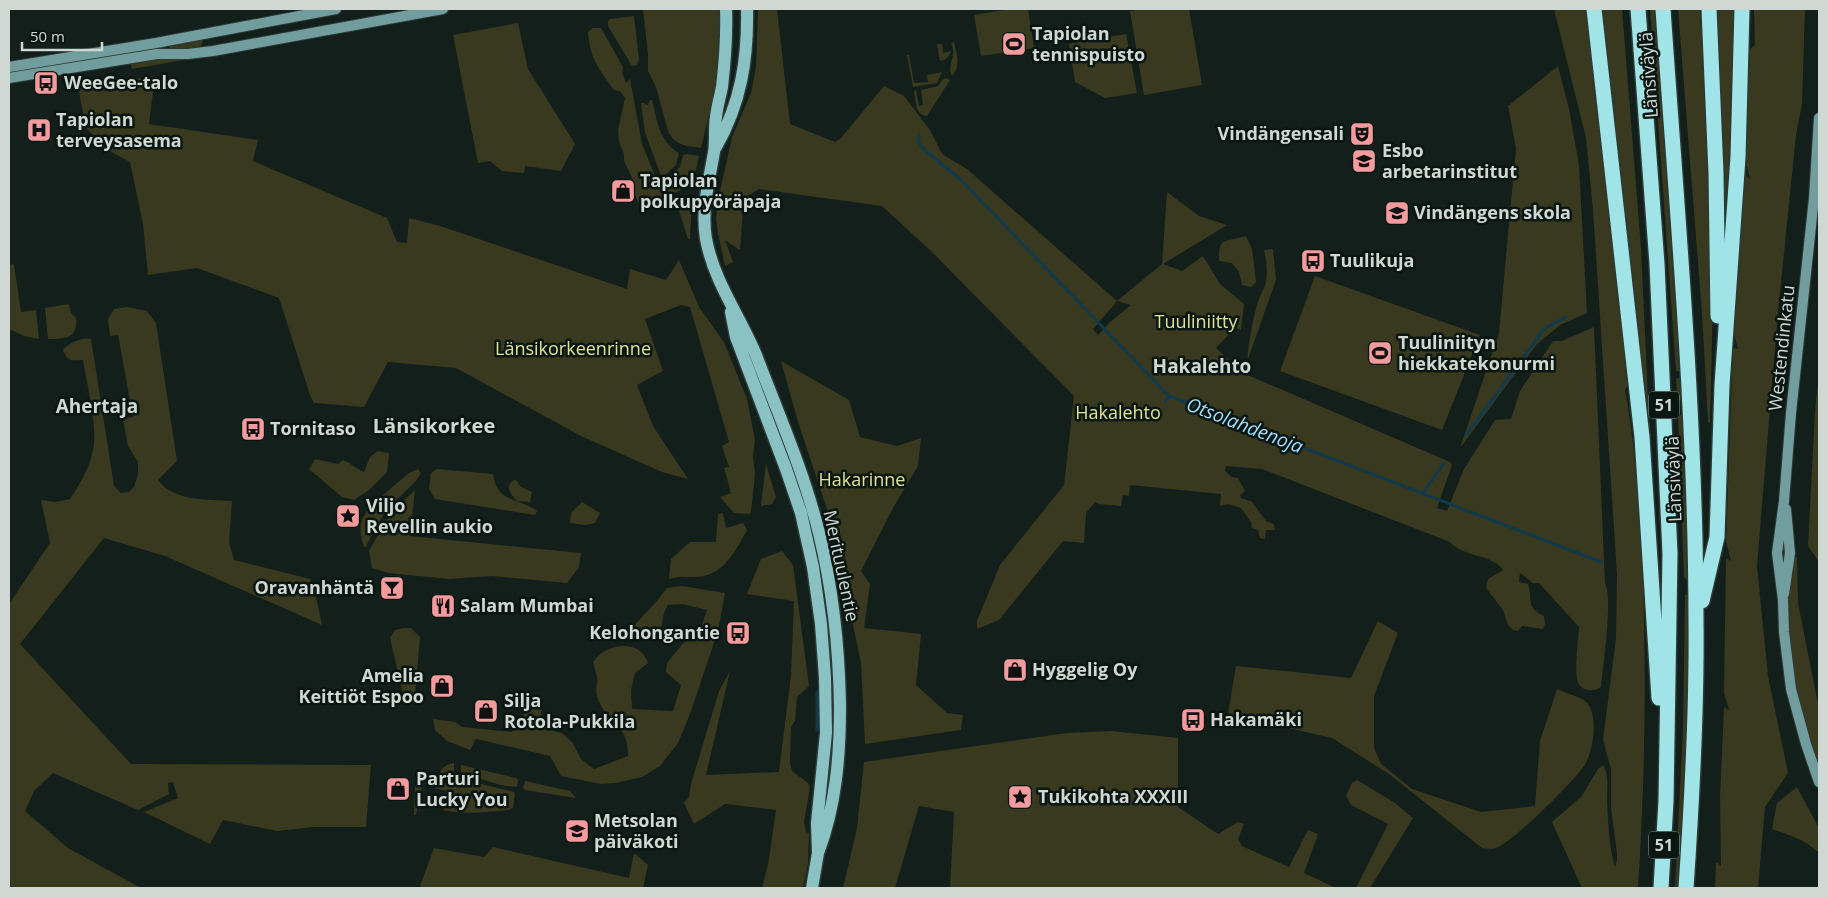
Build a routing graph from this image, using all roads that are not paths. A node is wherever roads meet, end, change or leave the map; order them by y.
1 (336, 9) edge
2 (444, 9) edge
3 (726, 9) edge
4 (747, 9) edge
5 (1594, 9) edge
6 (1638, 9) edge
7 (1663, 9) edge
8 (1709, 9) edge
9 (1742, 9) edge
10 (9, 67) edge
11 (9, 78) edge
12 (1819, 118) edge
13 (715, 150) junction
14 (1819, 182) edge
15 (1814, 198) junction
16 (1722, 385) junction
17 (1696, 624) junction
18 (1819, 782) edge
19 (1666, 801) junction
20 (812, 888) edge
21 (1661, 888) edge
22 (1686, 888) edge

1 - 10 main road
2 - 11 main road
3 - 13 main road, Merituulentie
4 - 13 main road, Merituulentie
5 - 19 highway
6 - 19 highway, Länsiväylä / 51
7 - 17 highway, Länsiväylä / 51
8 - 16 highway
9 - 16 highway
12 - 15 main road, Westendinkatu
13 - 20 main road, Merituulentie
14 - 15 main road, Westendinkatu
15 - 18 main road, Westendinkatu
16 - 17 highway
17 - 22 highway, Länsiväylä / 51
19 - 21 highway, Länsiväylä / 51

